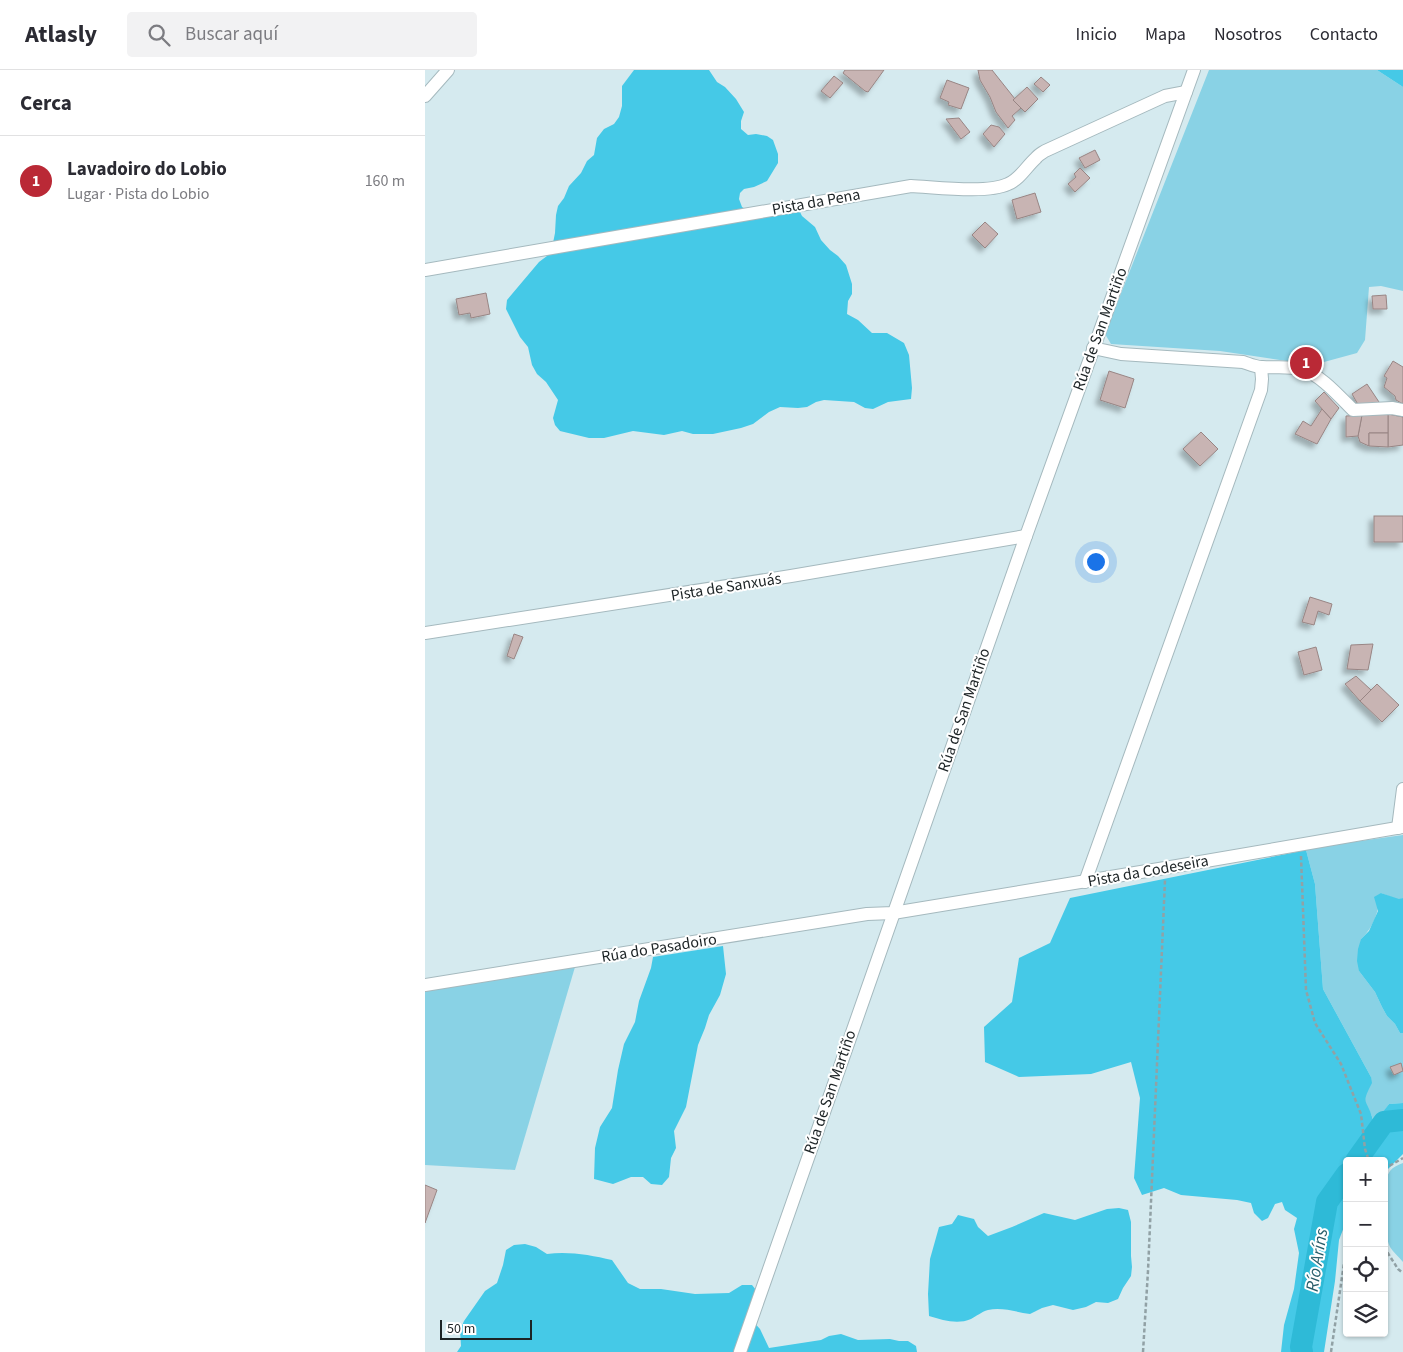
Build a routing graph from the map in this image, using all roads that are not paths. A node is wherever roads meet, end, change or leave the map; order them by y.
1 (448, 70) edge
2 (1194, 70) edge
3 (1186, 92) junction
4 (425, 96) edge
5 (425, 270) edge
6 (1093, 348) junction
7 (1261, 367) junction
8 (1403, 410) edge
9 (1026, 536) junction
10 (425, 633) edge
11 (1403, 789) edge
12 (1400, 828) edge
13 (1085, 882) junction
14 (893, 913) junction
15 (425, 985) edge
16 (740, 1352) edge

1 - 4 street
2 - 3 street, Rúa de San Martiño
3 - 5 street, Pista da Pena
3 - 6 street, Rúa de San Martiño
6 - 7 street
6 - 9 street, Rúa de San Martiño
7 - 8 street
7 - 13 street
9 - 10 street, Pista de Sanxuás
9 - 14 street, Rúa de San Martiño
11 - 12 street
12 - 13 street, Pista da Codeseira
13 - 14 street, Pista da Codeseira
14 - 15 street, Rúa do Pasadoiro
14 - 16 street, Rúa de San Martiño

